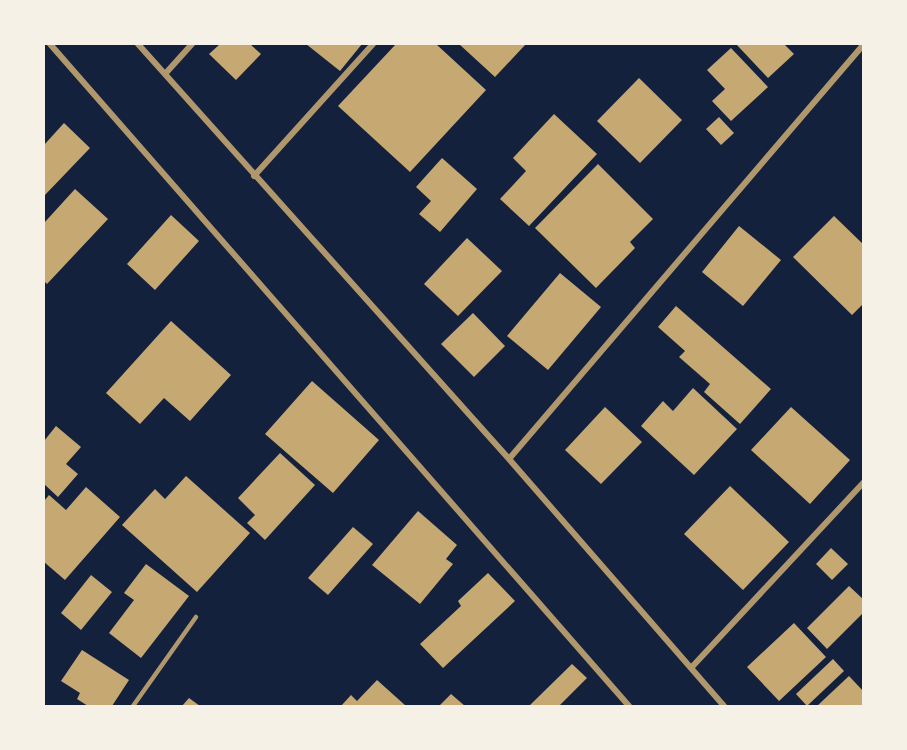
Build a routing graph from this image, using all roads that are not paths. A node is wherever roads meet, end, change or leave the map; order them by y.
1 (50, 44) edge
2 (138, 44) edge
3 (192, 44) edge
4 (373, 44) edge
5 (864, 44) edge
6 (165, 74) junction
7 (254, 176) junction
8 (509, 459) junction
9 (864, 482) edge
10 (196, 617) dead end
11 (691, 668) junction
12 (133, 706) edge
13 (629, 706) edge
14 (724, 706) edge

1 - 13 street
2 - 6 street
3 - 6 street
4 - 7 street
5 - 8 street
6 - 7 street
7 - 8 street
8 - 11 street
9 - 11 street
10 - 12 lane
11 - 14 street

